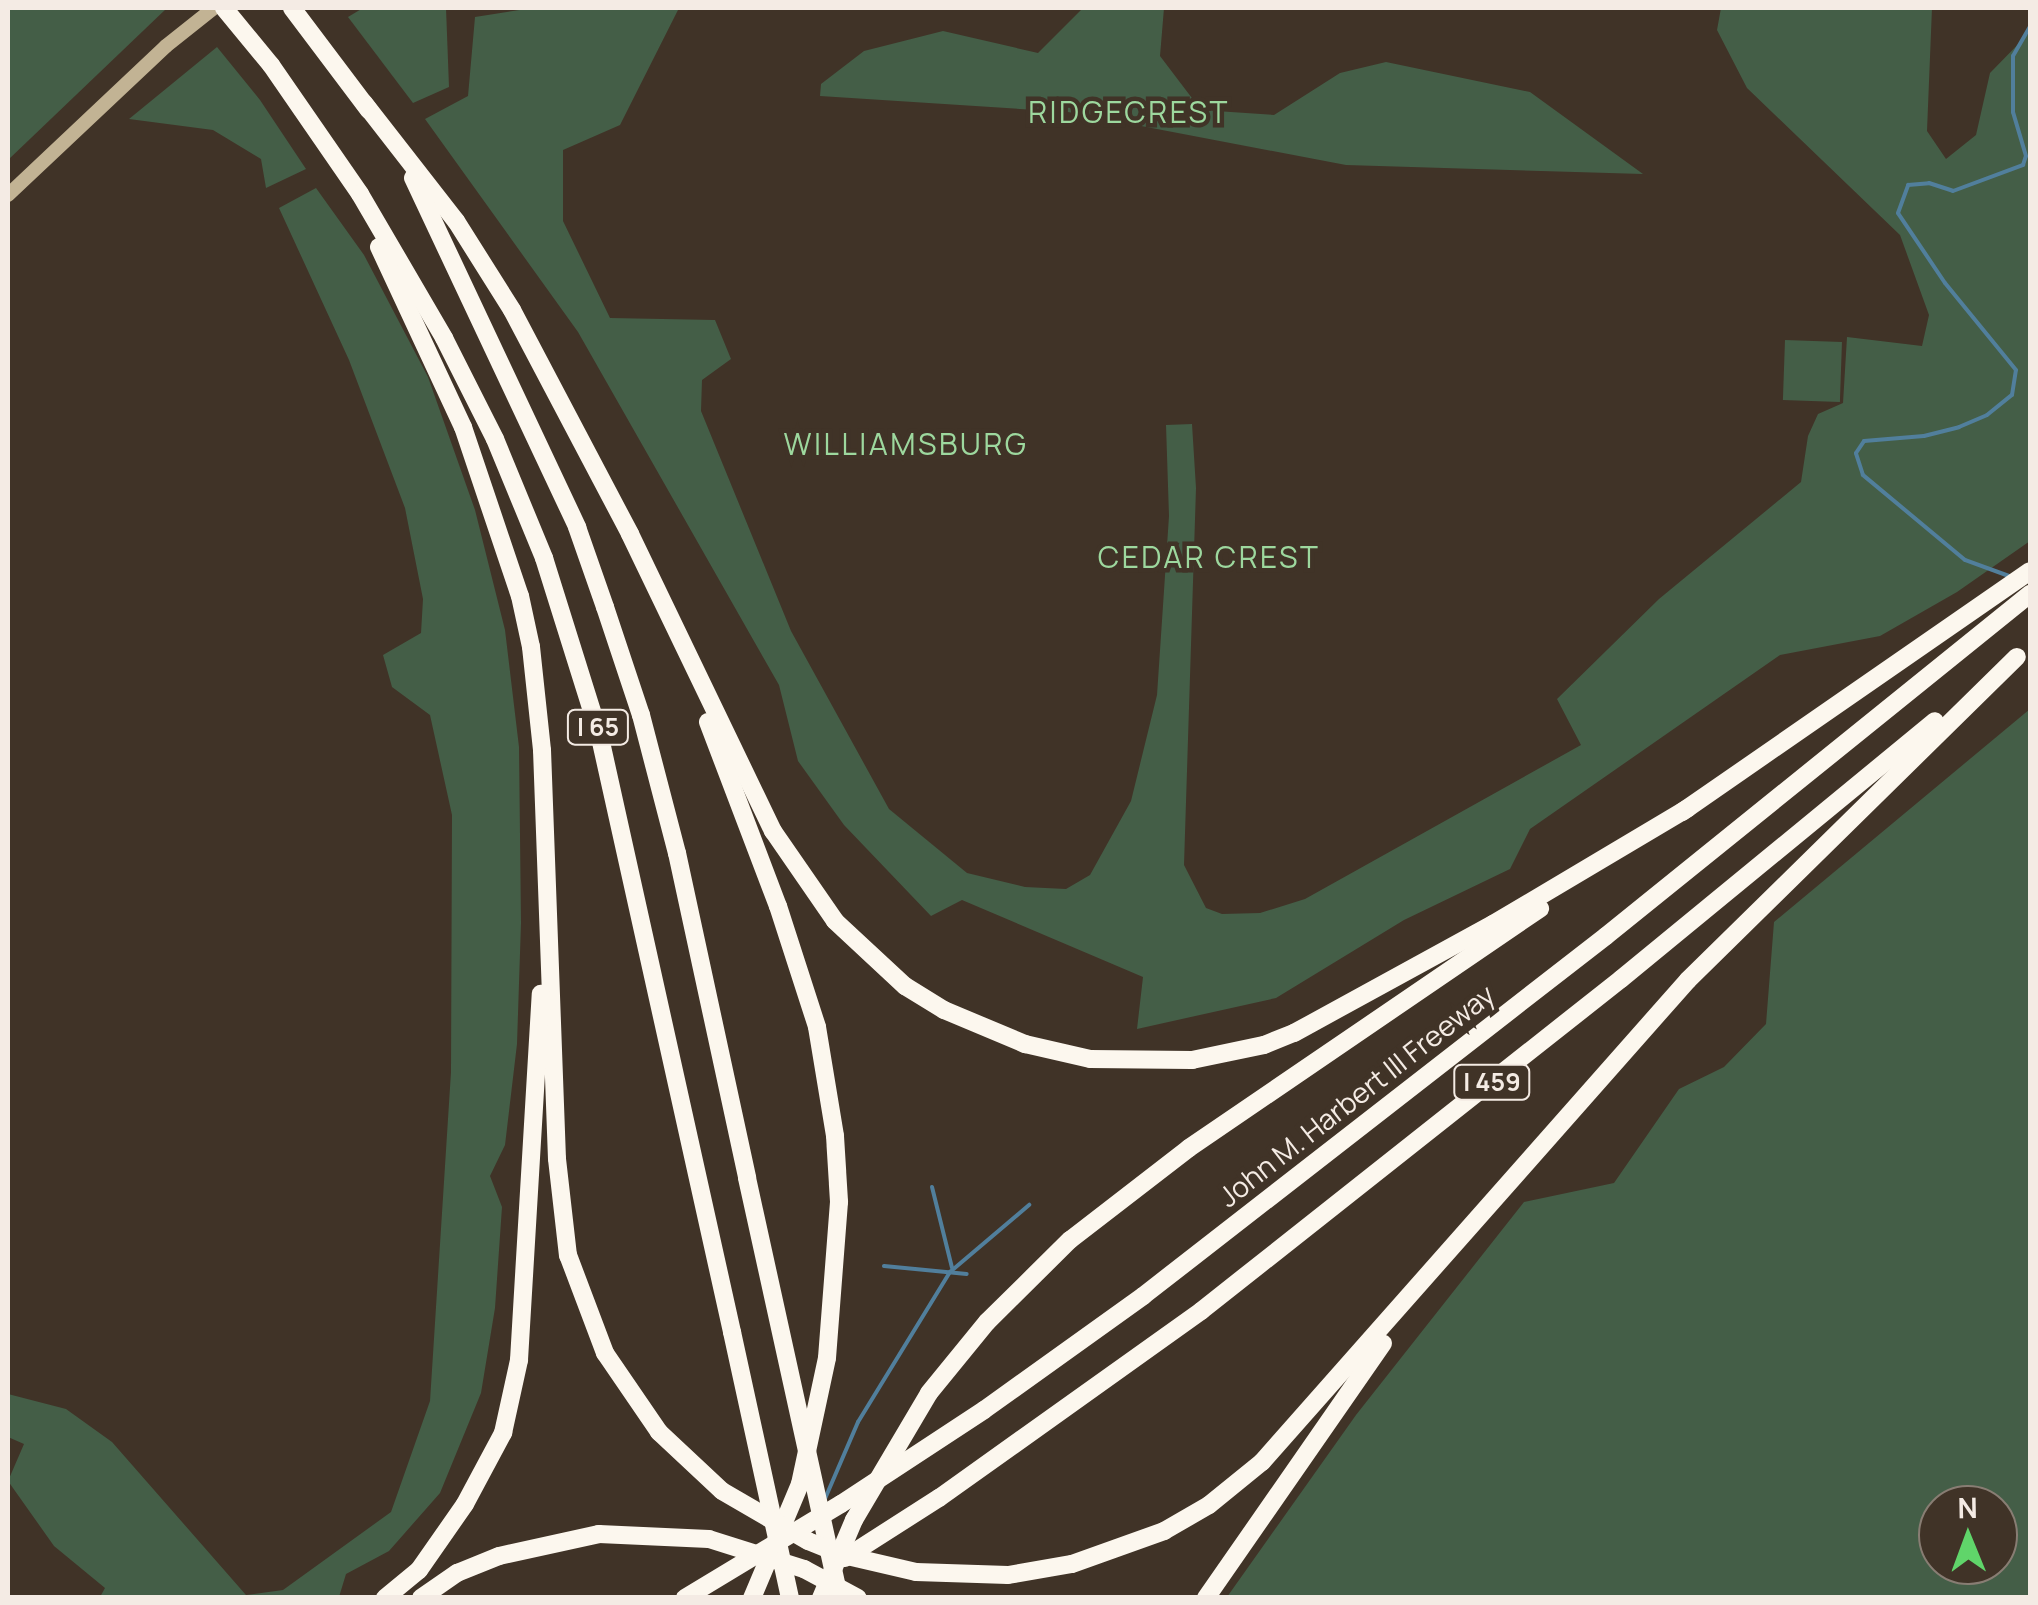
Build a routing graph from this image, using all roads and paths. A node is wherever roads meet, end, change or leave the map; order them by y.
1 (214, 8) edge
2 (224, 8) edge
3 (292, 8) edge
4 (364, 104) junction
5 (340, 166) junction
6 (8, 195) edge
7 (2030, 571) edge
8 (2030, 594) edge
9 (666, 610) junction
10 (2024, 651) edge
11 (1688, 808) junction
12 (548, 898) junction
13 (1424, 1284) junction
14 (384, 1598) edge
15 (421, 1598) edge
16 (685, 1598) edge
17 (752, 1598) edge
18 (780, 1598) edge
19 (790, 1598) edge
20 (821, 1598) edge
21 (839, 1598) edge
22 (858, 1598) edge
23 (1206, 1598) edge

1 - 6 main road
2 - 5 highway, I 65
3 - 4 highway, I 65
4 - 9 highway
4 - 21 highway, I 65, bridge
5 - 12 highway
5 - 19 highway, I 65, bridge
7 - 11 highway
8 - 16 highway, John M. Harbert III Freeway / I 459, bridge
9 - 11 highway
9 - 17 highway
10 - 13 highway
10 - 18 highway, I 459, bridge
11 - 20 highway
12 - 13 highway, bridge
12 - 14 highway
13 - 23 highway
15 - 22 highway, bridge

